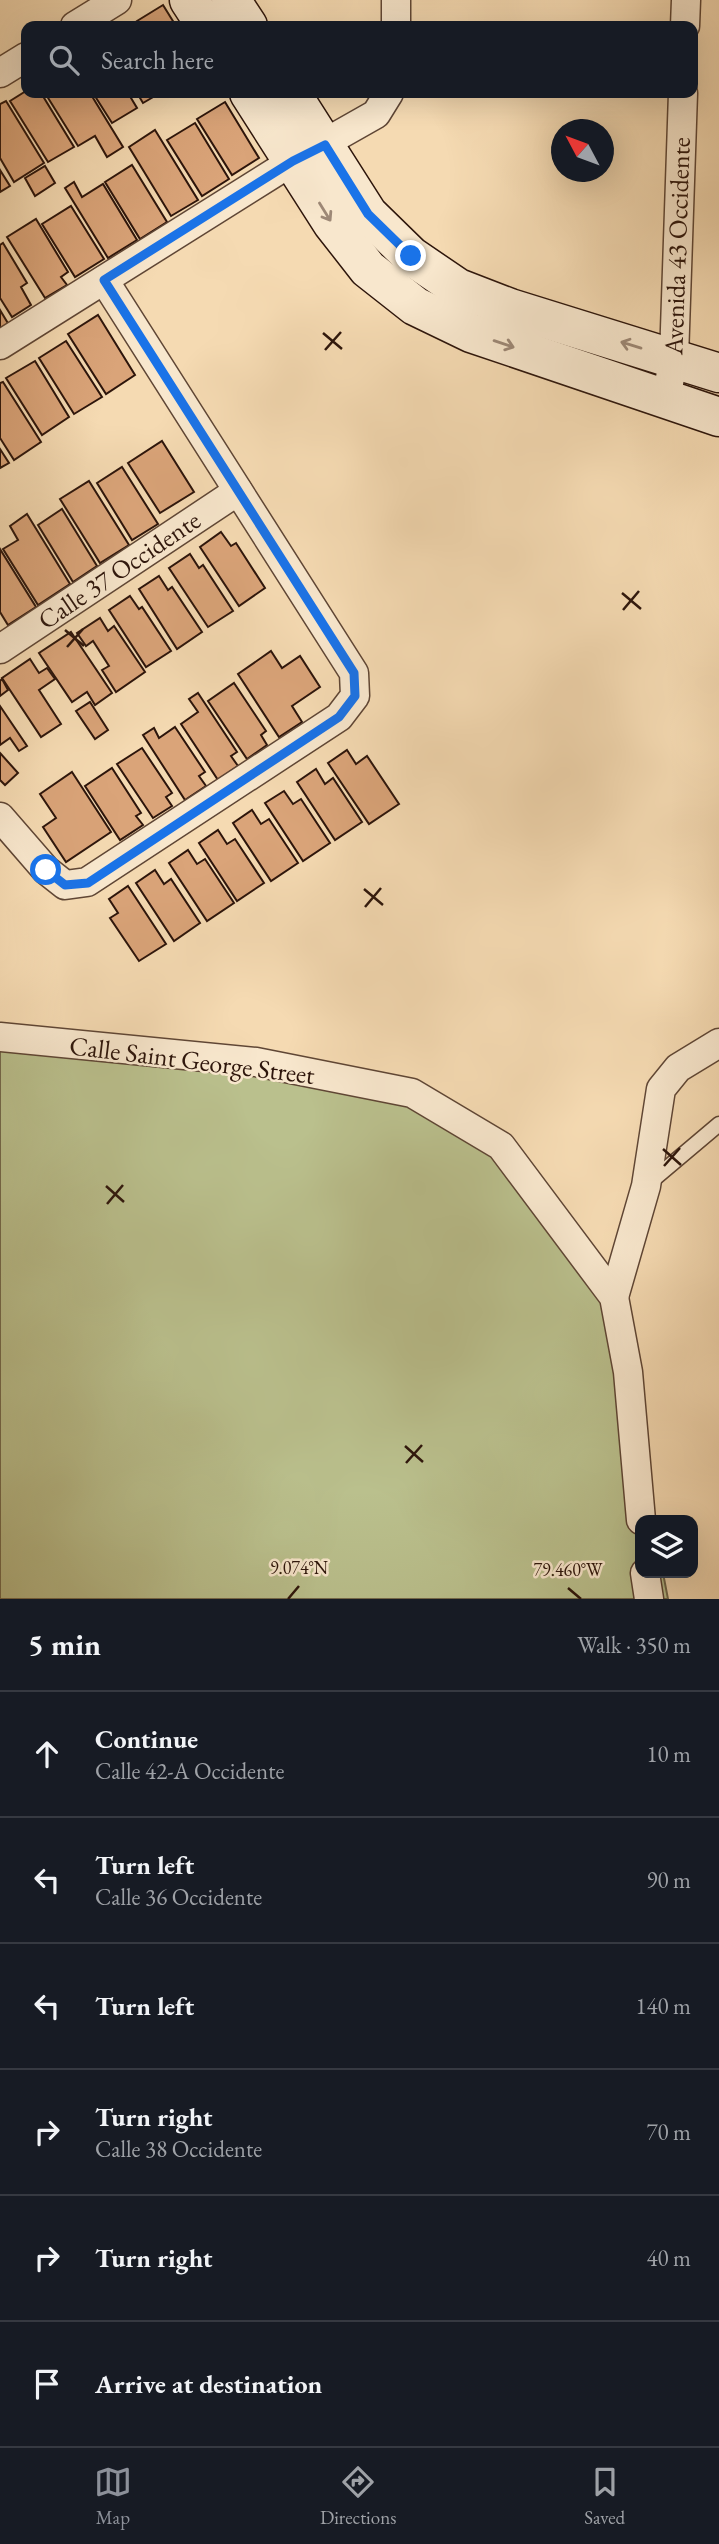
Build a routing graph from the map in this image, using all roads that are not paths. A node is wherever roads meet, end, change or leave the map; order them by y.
1 (117, 0) edge
2 (189, 0) edge
3 (231, 0) edge
4 (396, 0) edge
5 (686, 0) edge
6 (83, 21) edge
7 (203, 21) edge
8 (245, 21) edge
9 (396, 21) edge
10 (685, 21) edge
11 (21, 60) edge
12 (0, 73) edge
13 (254, 98) edge
14 (292, 98) edge
15 (386, 98) edge
16 (683, 98) edge
17 (309, 153) junction
18 (104, 280) junction
19 (0, 345) edge
20 (674, 358) junction
21 (719, 373) edge
22 (666, 398) junction
23 (719, 417) edge
24 (238, 491) junction
25 (0, 649) edge
26 (0, 817) edge
27 (0, 1037) edge
28 (719, 1043) edge
29 (719, 1124) edge
30 (646, 1186) junction
31 (614, 1297) junction
32 (641, 1515) edge
33 (646, 1578) edge
34 (649, 1599) edge

1 - 6 street
2 - 7 street
3 - 8 street
4 - 9 street
5 - 10 street
11 - 12 street
13 - 17 street
14 - 17 street
15 - 17 street
16 - 20 street, Avenida 43 Occidente
17 - 18 street
20 -> 17 street
17 -> 22 street
18 - 19 street
18 - 24 street
20 - 21 street
20 - 22 street, Avenida 43 Occidente
22 - 23 street
24 - 25 street, Calle 37 Occidente
24 - 26 street
27 - 31 street, Calle Saint George Street
28 - 30 street
29 - 30 lane
30 - 31 street
31 - 32 street, Calle Saint George Street
33 - 34 street

